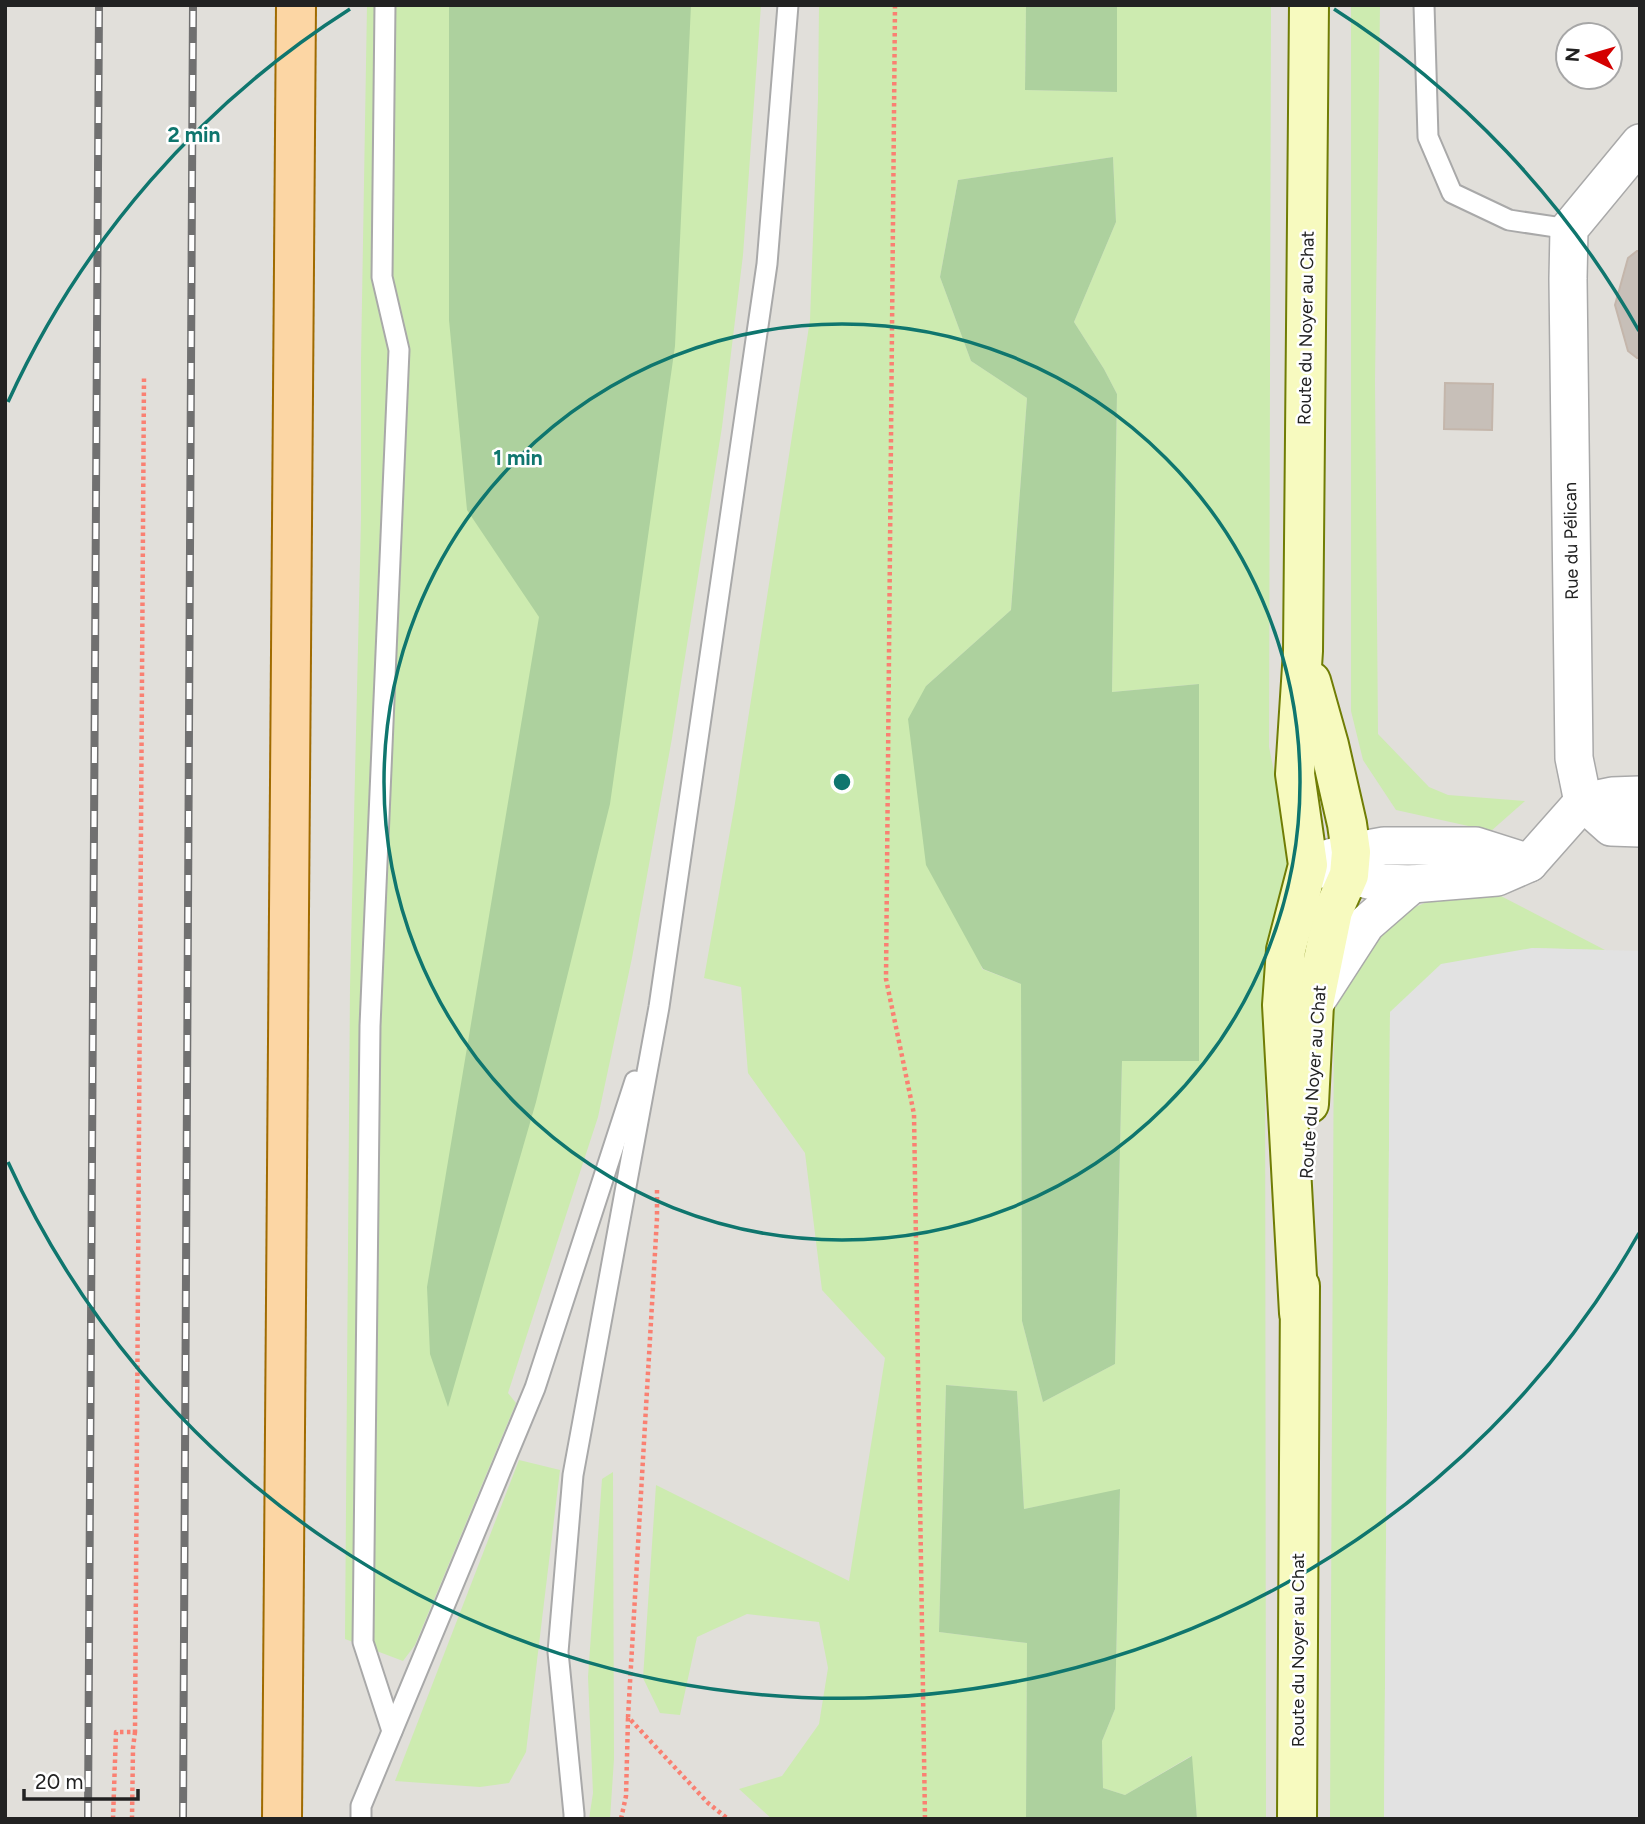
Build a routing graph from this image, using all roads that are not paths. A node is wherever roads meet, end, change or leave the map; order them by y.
1 (296, 5) edge
2 (384, 5) edge
3 (788, 5) edge
4 (1309, 5) edge
5 (1424, 5) edge
6 (1640, 143) edge
7 (1569, 229) junction
8 (1303, 652) junction
9 (1640, 795) edge
10 (1583, 803) junction
11 (1640, 828) edge
12 (1529, 863) junction
13 (1350, 864) junction
14 (1308, 865) junction
15 (1412, 884) junction
16 (1314, 1004) junction
17 (659, 1007) junction
18 (1299, 1313) junction
19 (392, 1731) junction
20 (282, 1819) edge
21 (361, 1819) edge
22 (574, 1819) edge
23 (1297, 1819) edge

1 - 20 main road
2 - 19 lane
3 - 17 lane
4 - 8 street, Route du Noyer au Chat
5 - 7 lane
6 - 7 street
7 - 10 street, Rue du Pélican
8 - 13 street, Route du Noyer au Chat
8 - 14 street, Route du Noyer au Chat
9 - 10 street
10 - 11 street
10 - 12 street
12 - 13 street
12 - 15 street
13 - 14 street
13 - 15 street
13 - 16 street, Route du Noyer au Chat
14 - 18 street, Route du Noyer au Chat
15 - 16 street
16 - 18 street, Route du Noyer au Chat
17 - 19 lane
17 - 22 lane
18 - 23 street, Route du Noyer au Chat
19 - 21 lane

